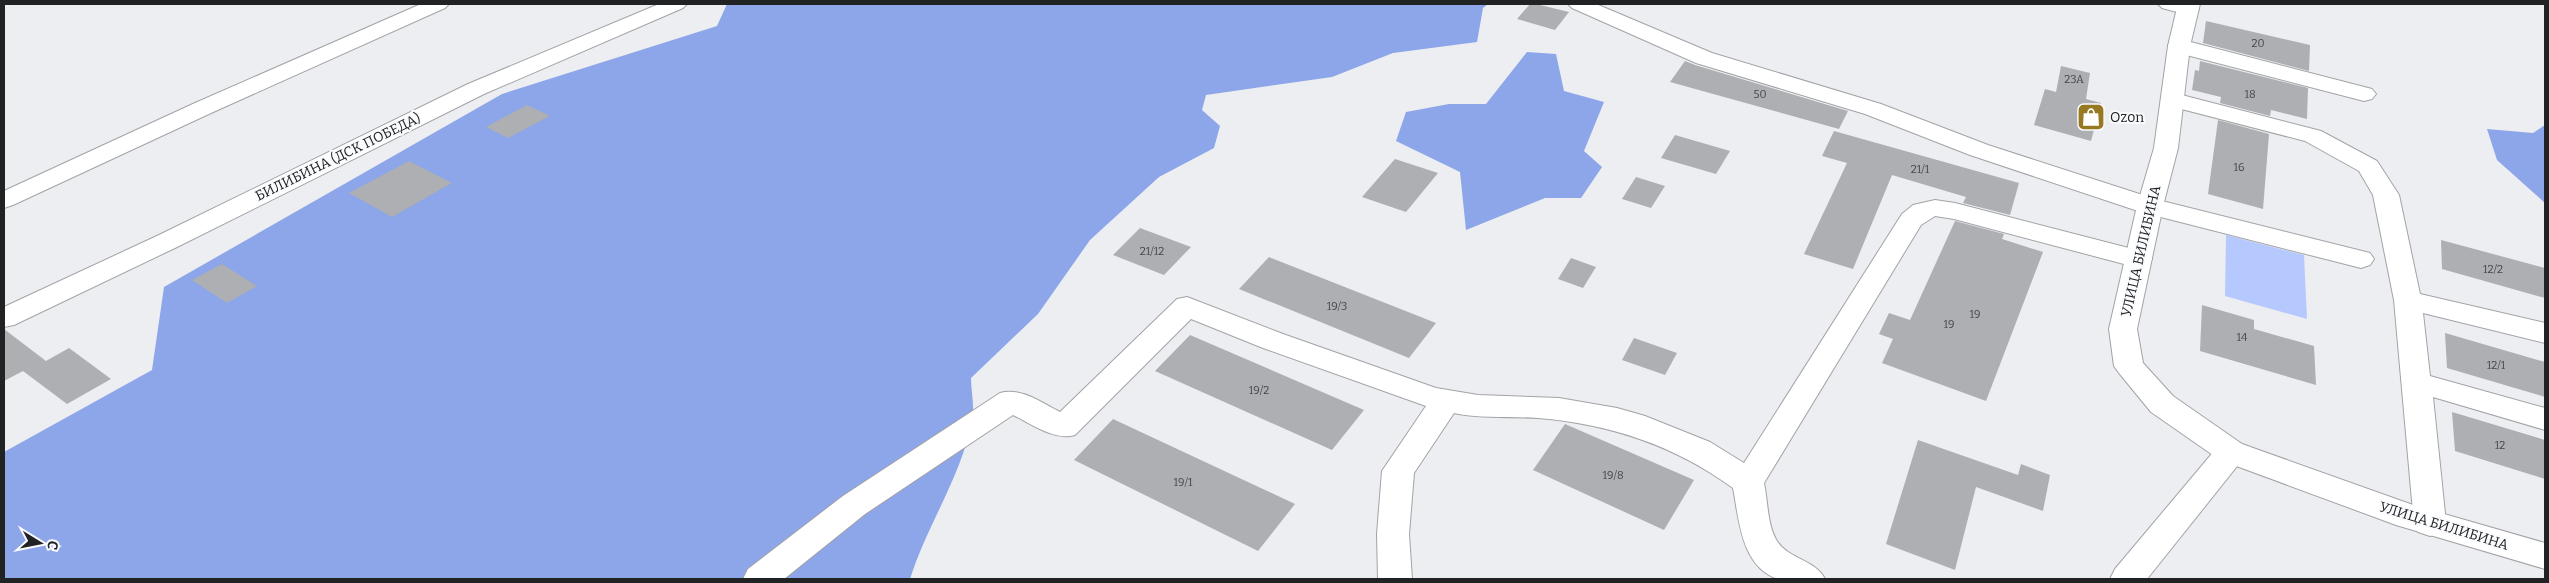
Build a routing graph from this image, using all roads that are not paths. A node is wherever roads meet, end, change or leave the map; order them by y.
1 (438, 4) edge
2 (676, 4) edge
3 (1579, 4) edge
4 (2182, 5) edge
5 (2179, 46) junction
6 (2364, 94) dead end
7 (2174, 100) junction
8 (4, 200) edge
9 (2150, 206) junction
10 (2139, 259) junction
11 (2361, 259) dead end
12 (2408, 300) junction
13 (4, 318) edge
14 (2545, 333) edge
15 (2416, 382) junction
16 (1446, 401) junction
17 (2545, 419) edge
18 (2231, 452) junction
19 (1748, 482) junction
20 (2430, 523) junction
21 (2545, 556) edge
22 (760, 579) edge
23 (1395, 579) edge
24 (1808, 579) edge
25 (2128, 579) edge

1 - 8 street
2 - 13 street, БИЛИБИНА (ДСК ПОБЕДА)
3 - 9 street
4 - 5 street, УЛИЦА БИЛИБИНА
5 - 6 street
5 - 7 street, УЛИЦА БИЛИБИНА
7 - 9 street, УЛИЦА БИЛИБИНА
7 - 12 street
9 - 10 street, УЛИЦА БИЛИБИНА
9 - 11 street
10 - 18 street, УЛИЦА БИЛИБИНА
10 - 19 street
12 - 14 street
12 - 15 street
15 - 17 street
15 - 20 street
16 - 19 street
16 - 22 street
16 - 23 street
18 - 20 street, УЛИЦА БИЛИБИНА
18 - 25 street
19 - 24 street
20 - 21 street, УЛИЦА БИЛИБИНА

